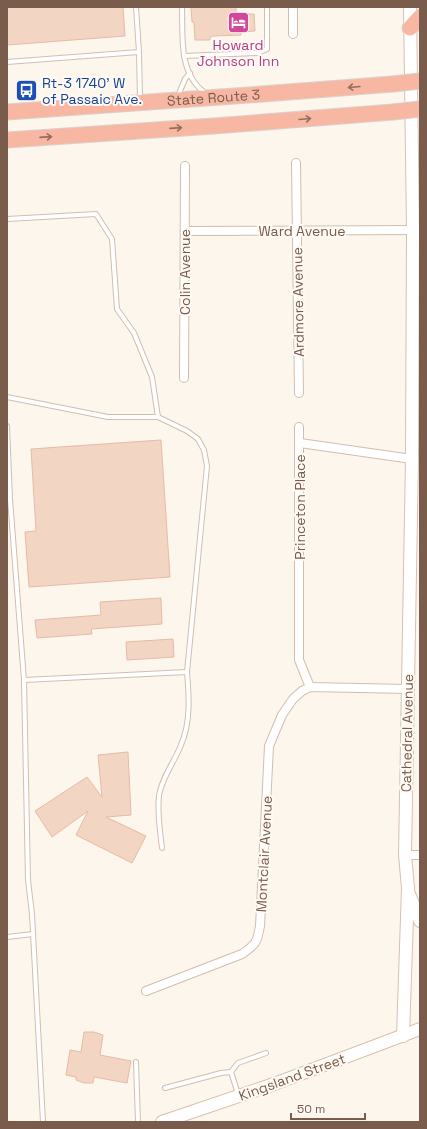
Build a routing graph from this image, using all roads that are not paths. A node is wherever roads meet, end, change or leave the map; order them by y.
1 (136, 7) edge
2 (182, 7) edge
3 (267, 7) edge
4 (293, 7) edge
5 (412, 17) edge
6 (293, 34) dead end
7 (139, 52) junction
8 (184, 56) junction
9 (7, 62) edge
10 (190, 74) junction
11 (420, 81) edge
12 (212, 98) junction
13 (176, 101) junction
14 (140, 103) junction
15 (420, 109) edge
16 (7, 112) edge
17 (7, 140) edge
18 (296, 163) dead end
19 (185, 166) dead end
20 (412, 192) junction
21 (420, 204) edge
22 (7, 219) edge
23 (417, 230) edge
24 (185, 231) junction
25 (297, 231) junction
26 (184, 378) dead end
27 (299, 393) dead end
28 (7, 398) edge
29 (158, 417) junction
30 (7, 426) edge
31 (299, 427) dead end
32 (300, 442) junction
33 (412, 459) junction
34 (416, 534) edge
35 (187, 672) junction
36 (24, 680) junction
37 (310, 687) junction
38 (408, 689) junction
39 (162, 848) dead end
40 (405, 855) junction
41 (420, 855) edge
42 (408, 888) junction
43 (420, 921) edge
44 (33, 934) junction
45 (7, 937) edge
46 (146, 991) dead end
47 (420, 1029) edge
48 (403, 1036) junction
49 (266, 1053) dead end
50 (136, 1062) dead end
51 (231, 1072) junction
52 (165, 1088) dead end
53 (239, 1096) junction
54 (43, 1122) edge
55 (138, 1122) edge
56 (162, 1122) edge

1 - 7 lane
2 - 8 lane
3 - 8 lane
4 - 6 street
5 - 20 main road, Cathedral Avenue
7 - 9 lane
7 - 14 lane
8 - 10 lane
10 - 12 lane
10 - 13 lane
11 -> 12 highway, State Route 3, bridge
12 - 13 highway, State Route 3
13 - 14 highway, State Route 3
14 - 16 highway, State Route 3
17 -> 15 highway, State Route 3, bridge
18 - 25 street, Ardmore Avenue
19 - 24 street, Colin Avenue
20 - 21 main road
20 - 23 main road, Cathedral Avenue
22 - 29 lane
23 - 25 street, Ward Avenue
23 - 33 main road, Cathedral Avenue
24 - 25 street, Ward Avenue
24 - 26 street, Colin Avenue
25 - 27 street, Ardmore Avenue
28 - 29 lane
29 - 35 lane
30 - 36 lane
31 - 32 street
32 - 33 street, Princeton Place
32 - 37 street, Princeton Place
33 - 34 main road, Cathedral Avenue
34 - 38 main road, Cathedral Avenue
35 - 36 lane
35 - 39 lane
36 - 44 lane
37 - 38 street
37 - 46 street, Montclair Avenue
38 - 40 main road, Cathedral Avenue
40 - 41 street
40 - 42 main road, Cathedral Avenue
42 - 43 main road
42 - 48 main road, Cathedral Avenue
44 - 45 lane
44 - 54 lane
47 - 48 main road, Kingsland Street
48 - 53 main road, Kingsland Street
49 - 51 lane
50 - 55 lane
51 - 52 lane
51 - 53 lane
53 - 56 main road, Kingsland Street

